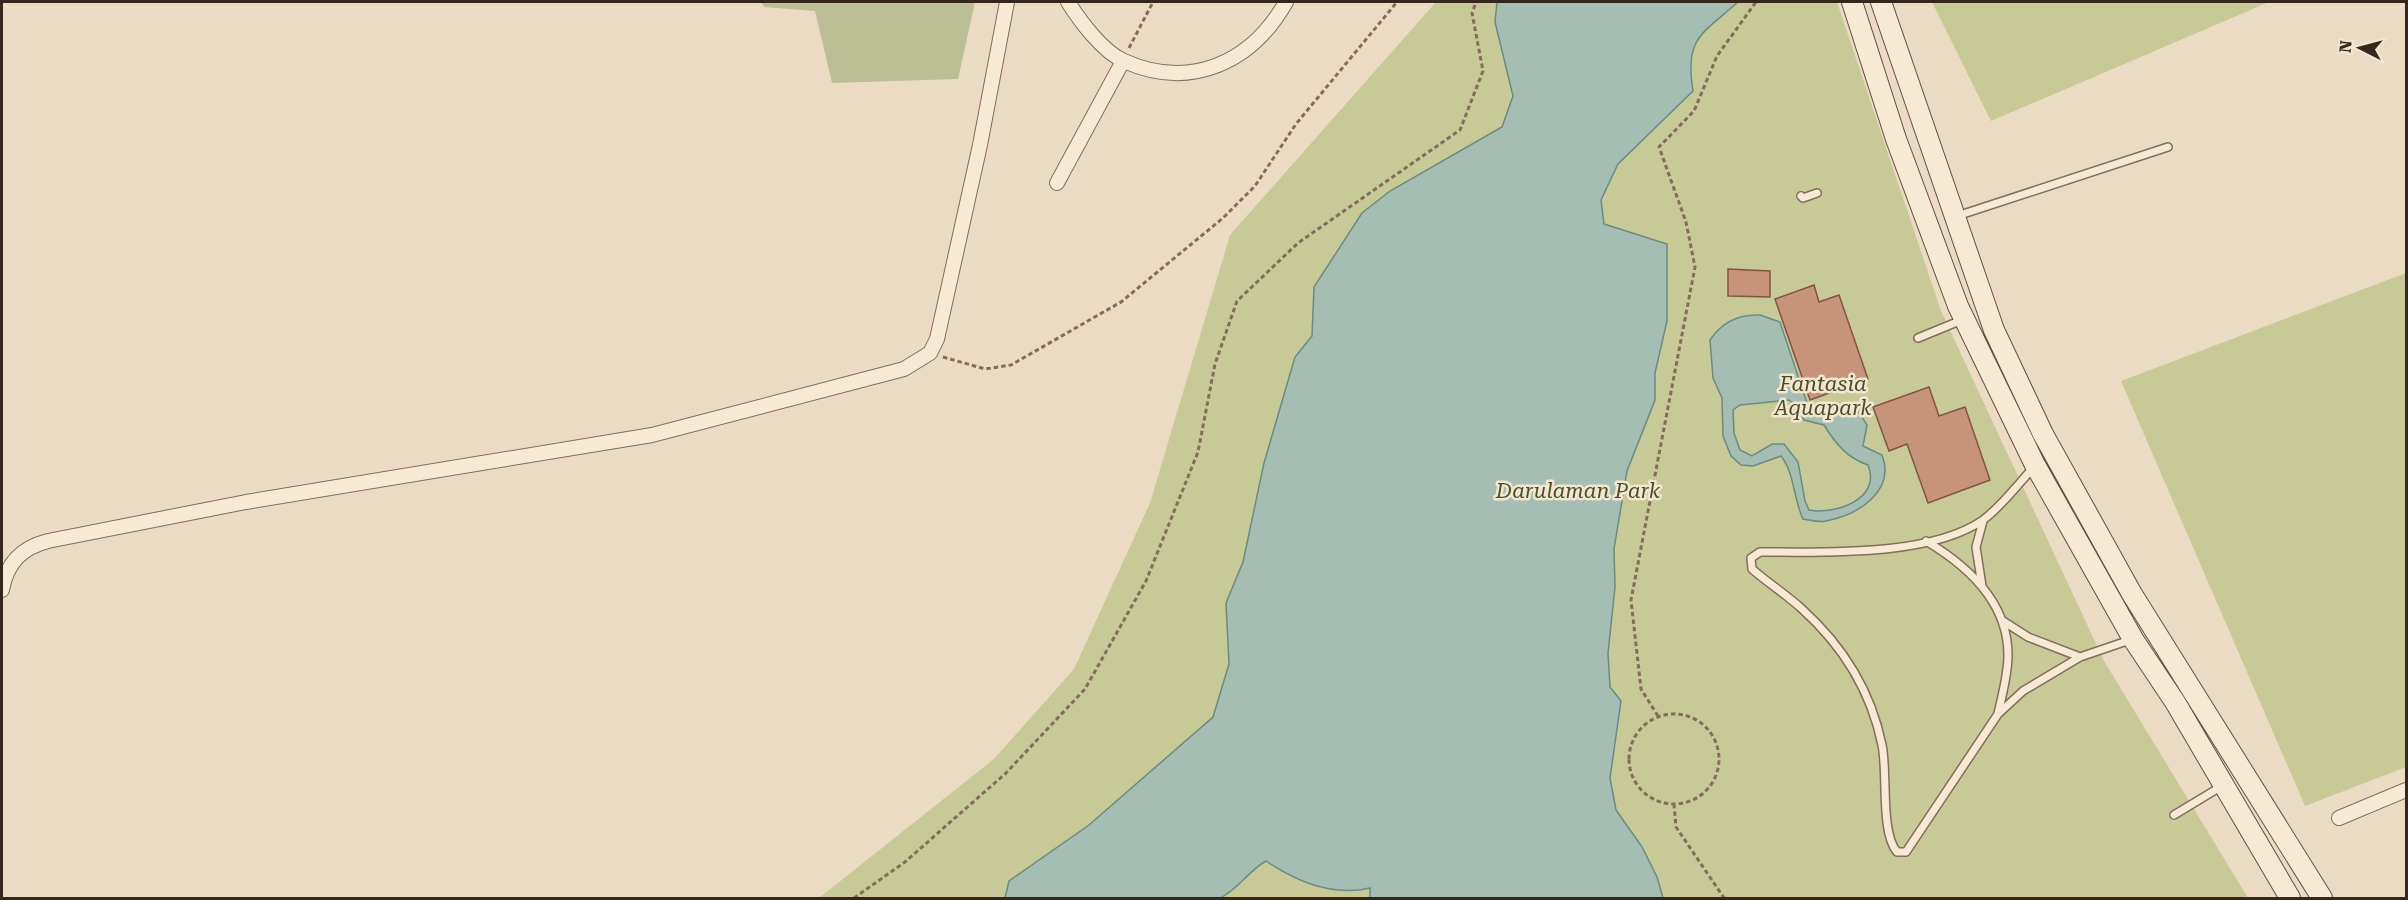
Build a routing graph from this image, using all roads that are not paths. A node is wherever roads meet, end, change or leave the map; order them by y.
1 (1007, 2) edge
2 (1068, 2) edge
3 (1286, 2) edge
4 (1852, 2) edge
5 (1881, 2) edge
6 (1123, 61) junction
7 (2168, 147) dead end
8 (1057, 183) dead end
9 (1817, 193) dead end
10 (1801, 196) dead end
11 (1954, 217) junction
12 (1964, 319) junction
13 (1918, 338) dead end
14 (2035, 465) junction
15 (1985, 519) junction
16 (1926, 541) junction
17 (1983, 589) junction
18 (2, 590) edge
19 (2002, 621) junction
20 (2133, 639) junction
21 (2080, 657) junction
22 (1998, 714) junction
23 (2222, 786) junction
24 (2406, 790) edge
25 (2174, 814) dead end
26 (2339, 818) dead end
27 (2290, 898) edge
28 (2322, 898) edge

1 - 18 street
2 - 6 street
3 - 6 street
4 - 12 street
5 - 11 street
6 - 8 street
7 - 11 lane
9 - 10 lane
11 - 28 street
12 - 13 lane
12 - 14 street
14 - 15 lane
14 - 20 street
15 - 16 lane
15 - 17 lane
16 - 17 lane
16 - 22 lane
17 - 19 lane
19 - 21 lane
19 - 22 lane
20 - 21 lane
20 - 23 street
21 - 22 lane
23 - 25 lane
23 - 27 street
24 - 26 street

